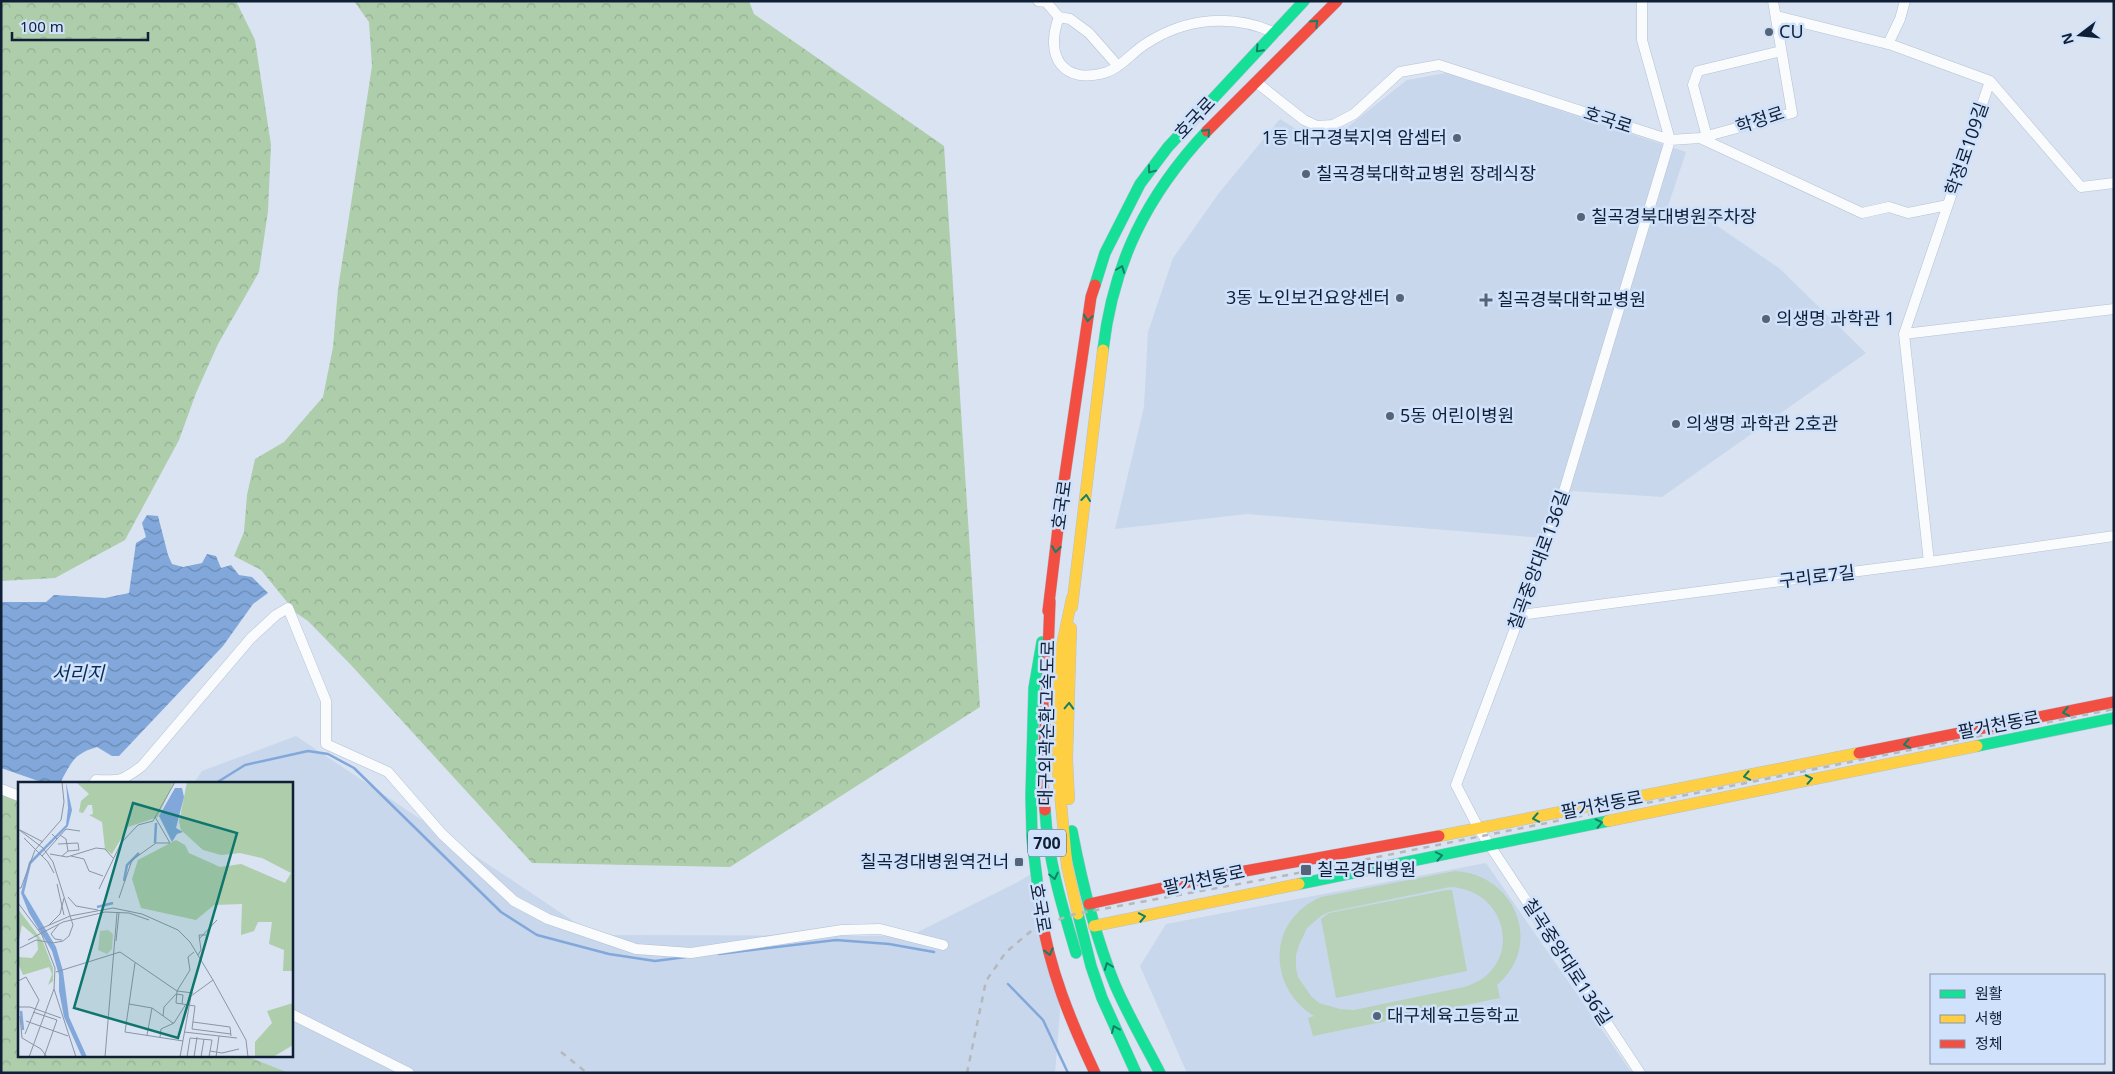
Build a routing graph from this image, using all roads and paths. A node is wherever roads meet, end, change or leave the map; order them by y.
1 (1038, 1) edge
2 (1304, 1) edge
3 (1337, 1) edge
4 (1642, 1) edge
5 (1773, 1) edge
6 (1905, 1) edge
7 (1055, 9) edge
8 (1776, 16) junction
9 (1275, 33) junction
10 (1888, 44) junction
11 (1781, 51) junction
12 (1118, 66) junction
13 (1256, 82) junction
14 (1990, 82) junction
15 (1703, 138) junction
16 (1670, 140) junction
17 (2114, 183) edge
18 (1948, 205) junction
19 (2114, 309) edge
20 (1904, 334) junction
21 (2114, 536) edge
22 (1928, 562) junction
23 (1072, 598) junction
24 (1050, 600) junction
25 (1520, 615) junction
26 (2114, 702) edge
27 (2114, 718) edge
28 (95, 782) edge
29 (113, 782) edge
30 (113, 782) edge
31 (1, 789) edge
32 (18, 796) edge
33 (1479, 829) junction
34 (1492, 845) junction
35 (1089, 904) junction
36 (1094, 926) junction
37 (943, 945) dead end
38 (292, 1014) edge
39 (409, 1073) edge
40 (1095, 1073) edge
41 (1124, 1073) edge
42 (1136, 1073) edge
43 (1160, 1073) edge
44 (1640, 1073) edge

1 - 7 street
2 - 9 main road, 호국로
13 -> 3 main road, 호국로
4 - 16 street
5 - 8 street, 학정로
6 - 10 street
7 - 12 street
7 - 12 street
8 - 10 street, 학정로109길
8 - 11 street, 학정로
9 - 12 street
9 -> 24 main road, 호국로
10 - 14 street, 학정로109길
11 - 15 street
11 - 15 street, 학정로
13 - 16 street, 호국로
23 -> 13 main road, 호국로
14 - 17 street
14 - 18 street, 학정로109길
15 - 16 street, 학정로
15 - 18 street, 학정로109길
16 - 25 street, 칠곡중앙대로136길
18 - 20 street
19 - 20 street
20 - 22 street
21 - 22 street, 구리로7길
22 - 25 street, 구리로7길
35 -> 23 main road, 호국로
42 -> 23 main road, 대구외곽순환고속도로 / 700
24 -> 40 main road, 호국로
24 -> 41 main road, 대구외곽순환고속도로 / 700
25 - 33 street, 칠곡중앙대로136길
26 -> 33 main road, 팔거천동로
34 -> 27 main road, 팔거천동로
28 - 29 street
30 - 37 street
31 - 32 street
33 - 34 street, 칠곡중앙대로136길
33 - 35 main road, 팔거천동로
36 -> 34 main road, 팔거천동로
34 - 44 street, 칠곡중앙대로136길
35 - 36 main road, 호국로
43 -> 36 main road, 호국로
38 - 39 street

